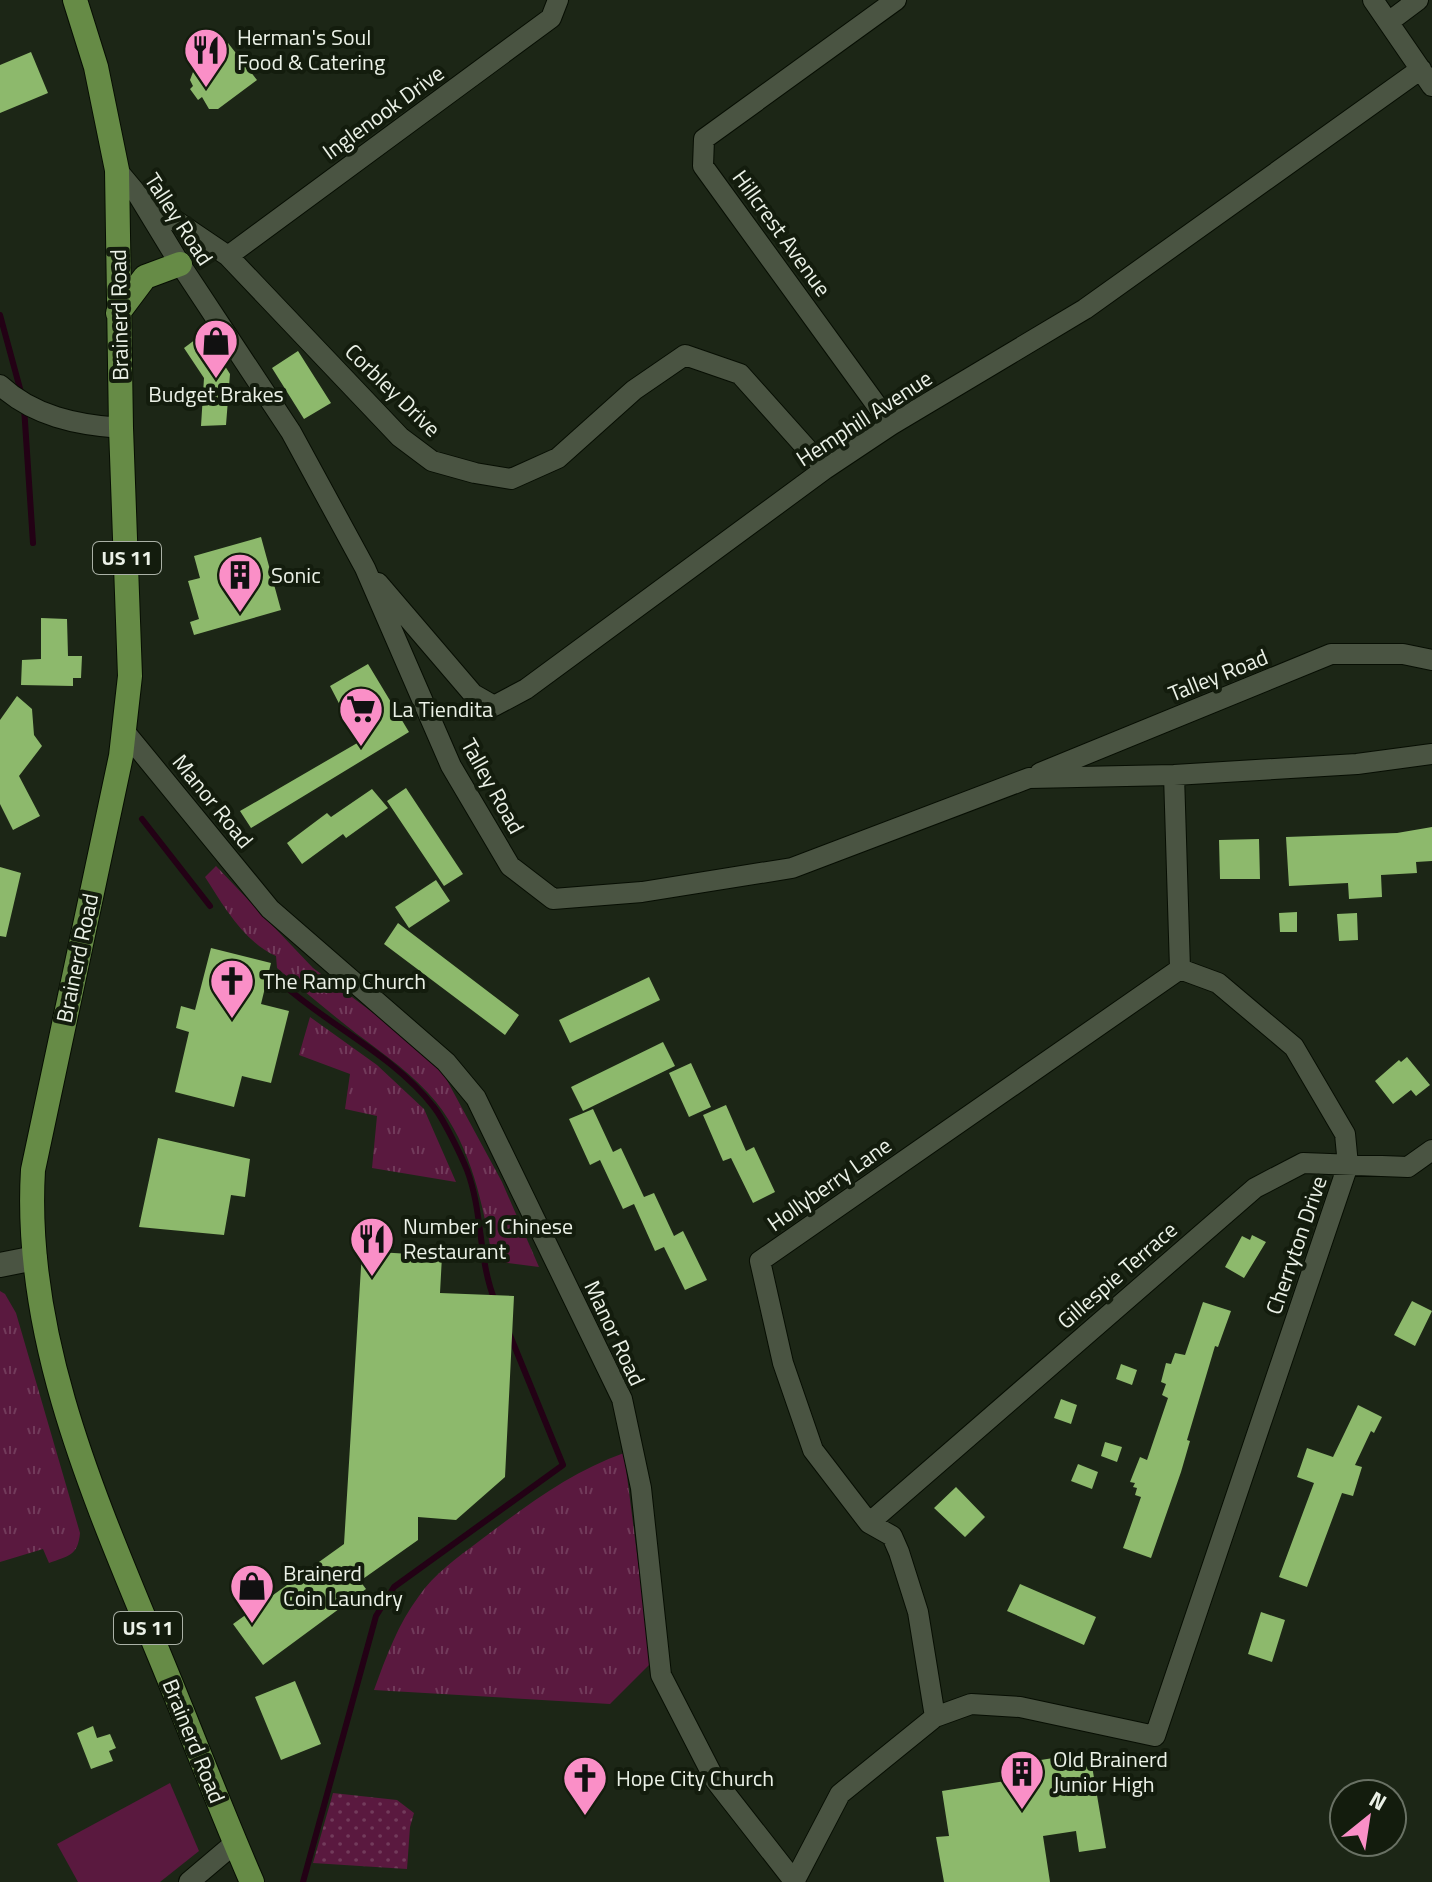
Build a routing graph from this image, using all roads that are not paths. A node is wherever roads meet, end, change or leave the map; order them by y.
1 (75, 0) edge
2 (558, 0) edge
3 (896, 0) edge
4 (1373, 0) edge
5 (1418, 0) edge
6 (1390, 21) junction
7 (1426, 77) edge
8 (117, 170) junction
9 (138, 195) junction
10 (228, 256) junction
11 (180, 264) junction
12 (118, 313) junction
13 (0, 385) edge
14 (891, 425) junction
15 (121, 428) junction
16 (825, 469) junction
17 (365, 568) junction
18 (1432, 660) edge
19 (125, 732) junction
20 (1432, 754) edge
21 (1174, 775) junction
22 (1029, 778) junction
23 (1180, 969) junction
24 (1432, 1150) edge
25 (1348, 1165) junction
26 (35, 1258) junction
27 (0, 1265) edge
28 (869, 1523) junction
29 (935, 1717) junction
30 (235, 1843) junction
31 (189, 1882) edge
32 (252, 1882) edge
33 (794, 1882) edge

1 - 8 main road, Brainerd Road / US 11
2 - 10 street, Inglenook Drive
3 - 14 street, Hillcrest Avenue
4 - 6 street
5 - 6 street
6 - 7 street
7 - 14 street, Hemphill Avenue
8 - 9 street, Talley Road
8 - 12 main road, Brainerd Road / US 11
9 - 10 street, Corbley Drive
9 - 11 street, Talley Road
10 - 16 street, Corbley Drive
11 - 12 main road
11 - 17 street, Talley Road
12 - 15 main road, Brainerd Road / US 11
13 - 15 street
14 - 16 street, Hemphill Avenue
15 - 19 main road, Brainerd Road / US 11
16 - 17 street, Hemphill Avenue
17 - 22 street, Talley Road
18 - 22 street, Talley Road
19 - 26 main road, Brainerd Road / US 11
19 - 33 street, Manor Road
20 - 21 street, Talley Road
21 - 22 street, Talley Road
21 - 23 street
23 - 25 street, Cherryton Drive
23 - 28 street, Hollyberry Lane
24 - 25 street, Gillespie Terrace
25 - 28 street, Gillespie Terrace
25 - 29 street, Cherryton Drive
26 - 27 street
26 - 30 main road, Brainerd Road / US 11
28 - 29 street, Hollyberry Lane
29 - 33 street
30 - 31 street
30 - 32 main road, Brainerd Road / US 11

